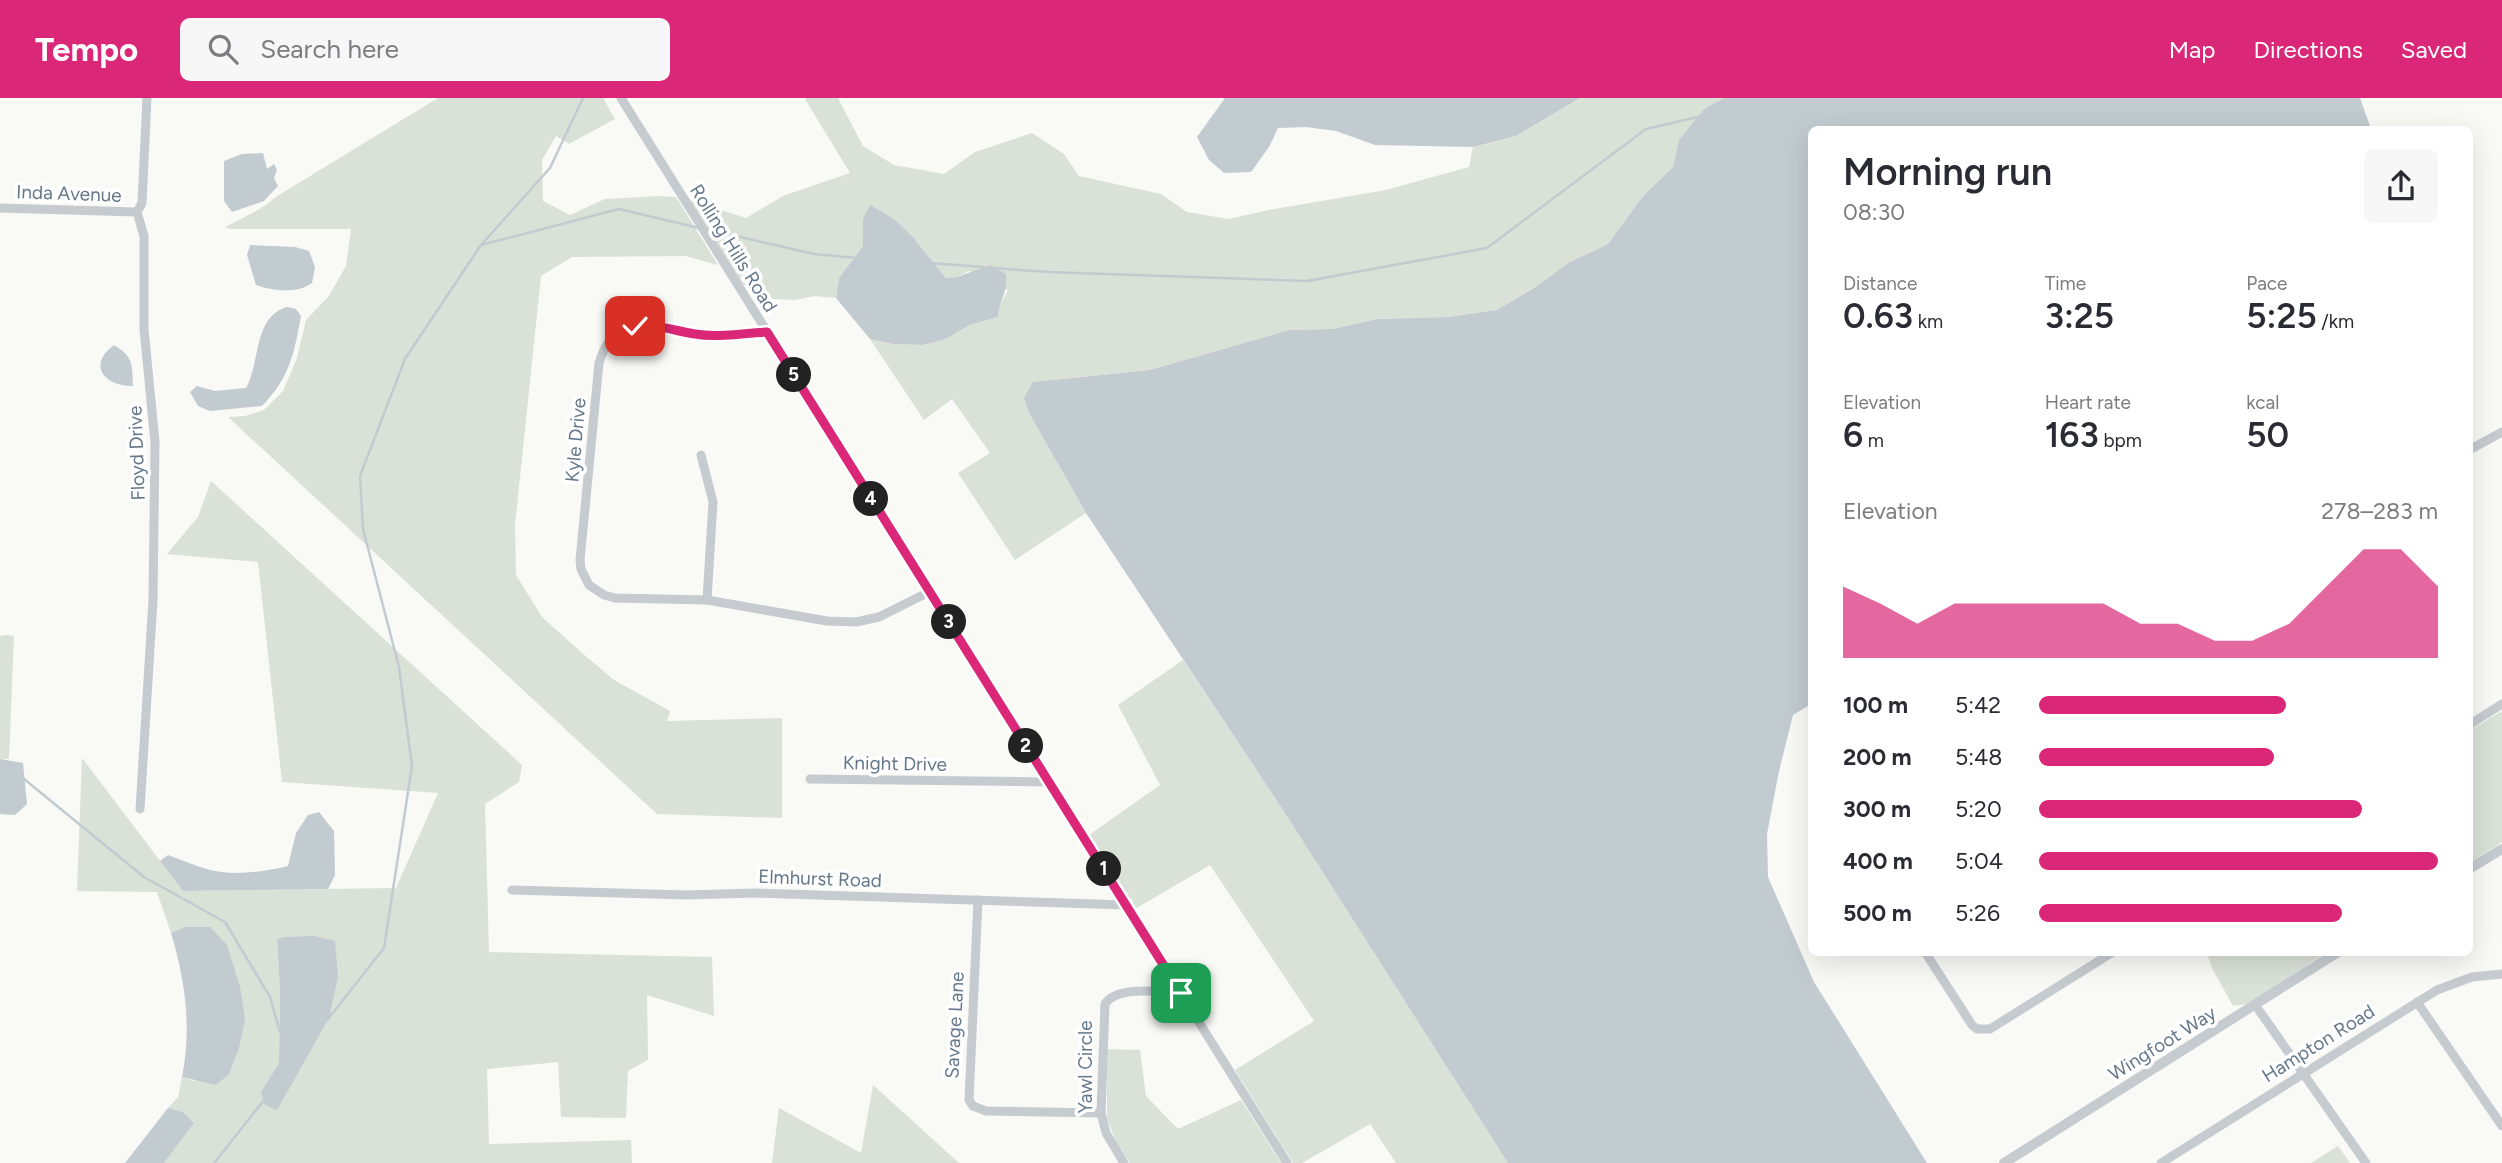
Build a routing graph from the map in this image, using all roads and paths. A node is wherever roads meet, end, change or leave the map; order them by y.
1 (147, 98) edge
2 (621, 98) edge
3 (0, 208) edge
4 (137, 212) junction
5 (767, 332) junction
6 (2502, 432) edge
7 (2473, 448) edge
8 (701, 455) dead end
9 (929, 592) junction
10 (707, 600) junction
11 (2502, 704) edge
12 (2473, 722) edge
13 (810, 779) dead end
14 (1050, 782) junction
15 (140, 809) dead end
16 (2502, 849) edge
17 (2473, 867) edge
18 (512, 890) dead end
19 (978, 900) junction
20 (1127, 905) junction
21 (1928, 956) edge
22 (2107, 956) edge
23 (2332, 956) edge
24 (2502, 974) edge
25 (1181, 993) junction
26 (2417, 1002) junction
27 (2256, 1006) junction
28 (2303, 1073) junction
29 (1101, 1113) junction
30 (2502, 1126) edge
31 (1124, 1163) edge
32 (1287, 1163) edge
33 (2004, 1163) edge
34 (2161, 1163) edge
35 (2366, 1163) edge

1 - 4 street, Floyd Drive
2 - 5 street, Rolling Hills Road
3 - 4 street, Inda Avenue
4 - 15 street, Floyd Drive
5 - 9 street, Rolling Hills Road
5 - 10 street, Kyle Drive
6 - 7 street
8 - 10 street
9 - 10 street, Kyle Drive
9 - 14 street, Rolling Hills Road
11 - 12 street
13 - 14 street, Knight Drive
14 - 20 street, Rolling Hills Road
16 - 17 street
18 - 19 street, Elmhurst Road
19 - 20 street, Elmhurst Road
19 - 29 street, Savage Lane
20 - 25 street, Rolling Hills Road
21 - 22 street
23 - 27 street, Wingfoot Way
24 - 26 street, Hampton Road
25 - 29 street, Yawl Circle
25 - 32 street, Rolling Hills Road
26 - 28 street, Hampton Road
26 - 30 street
27 - 28 street
27 - 33 street, Wingfoot Way
28 - 34 street, Hampton Road
28 - 35 street
29 - 31 street, Yawl Circle

